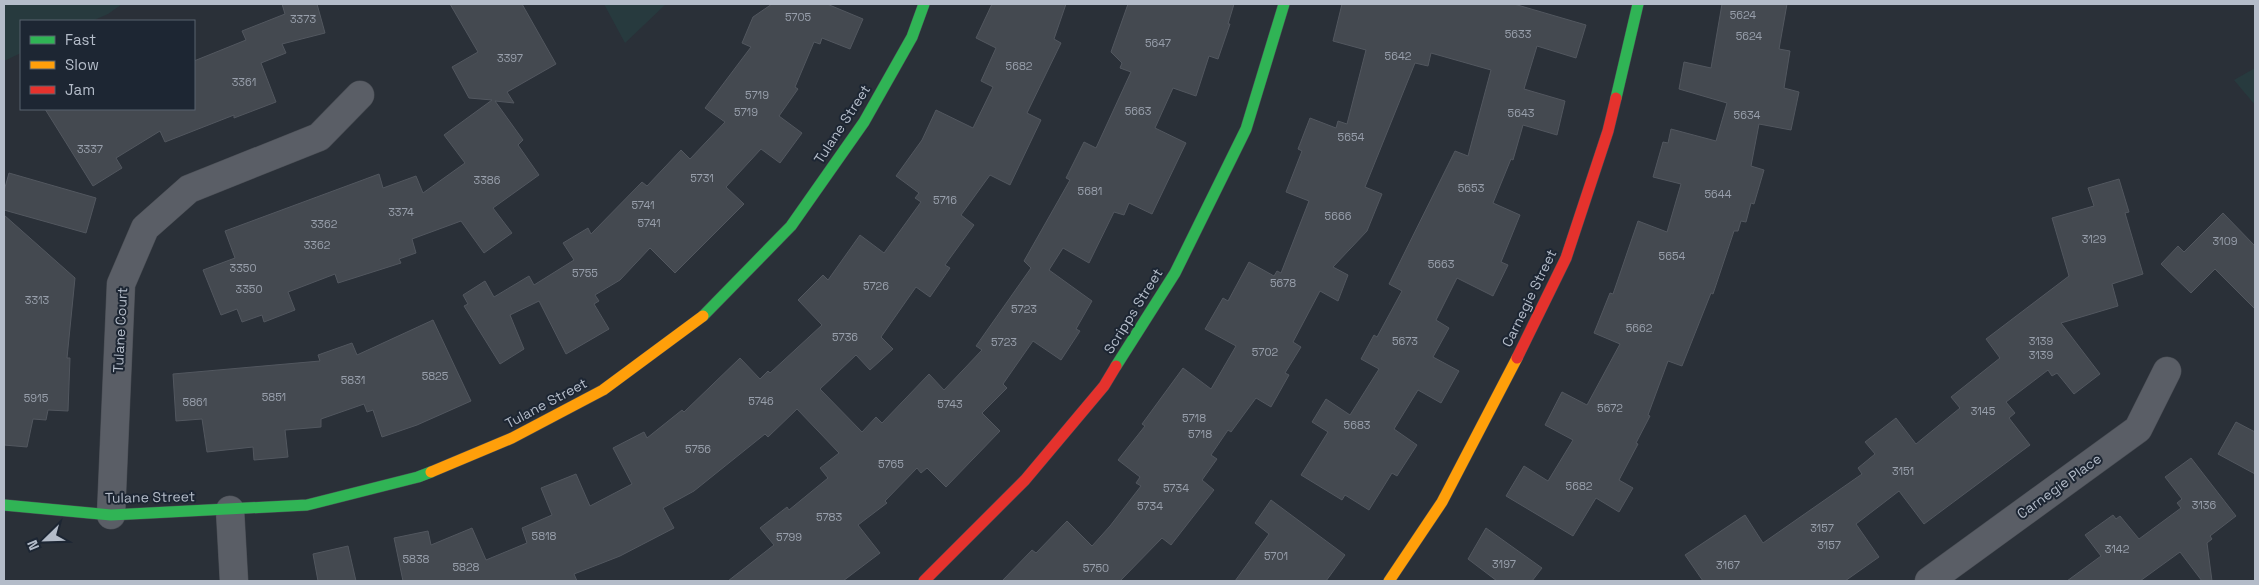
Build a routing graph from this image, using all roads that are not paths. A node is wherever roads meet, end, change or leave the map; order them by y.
1 (924, 4) edge
2 (1284, 4) edge
3 (1638, 4) edge
4 (360, 94) dead end
5 (2167, 371) dead end
6 (4, 505) edge
7 (230, 510) junction
8 (111, 515) junction
9 (234, 581) edge
10 (924, 581) edge
11 (1389, 581) edge
12 (1929, 581) edge

1 - 7 street, Tulane Street
2 - 10 street, Scripps Street
3 - 11 street, Carnegie Street
4 - 8 street, Tulane Court
5 - 12 street, Carnegie Place
6 - 8 street, Tulane Street
7 - 8 street, Tulane Street
7 - 9 street

